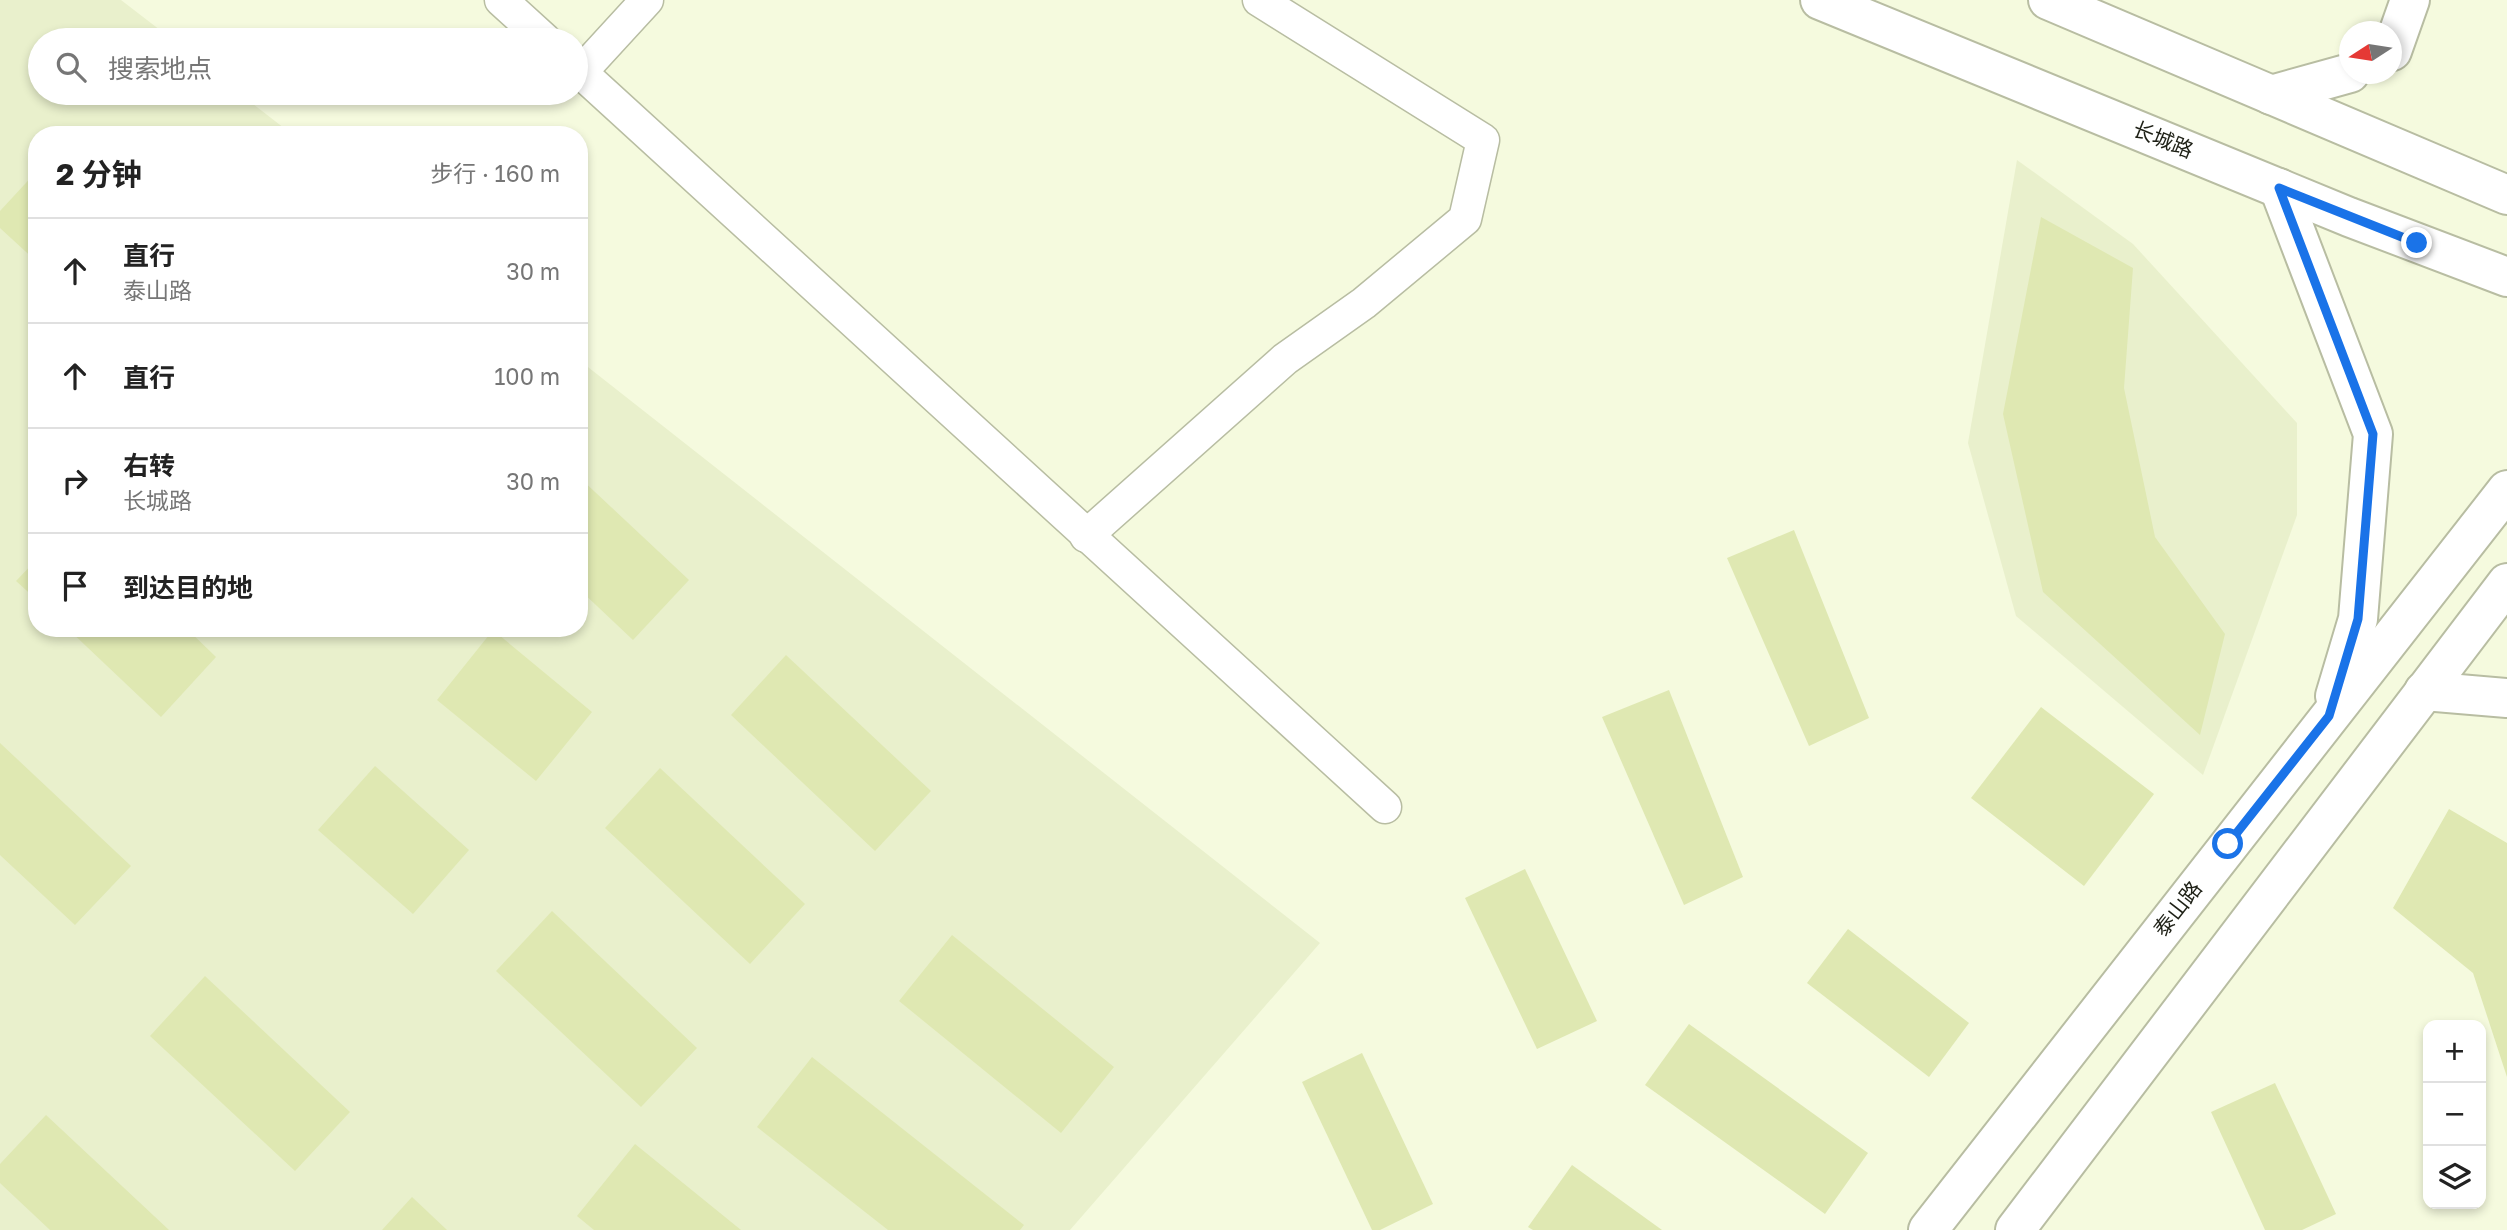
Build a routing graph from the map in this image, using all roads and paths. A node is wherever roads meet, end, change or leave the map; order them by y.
1 (501, 0) edge
2 (647, 0) edge
3 (1259, 0) edge
4 (1820, 0) edge
5 (2048, 0) edge
6 (2410, 0) edge
7 (2402, 23) edge
8 (532, 28) edge
9 (588, 61) edge
10 (2339, 76) edge
11 (588, 80) edge
12 (2272, 95) junction
13 (2279, 188) junction
14 (2507, 195) edge
15 (2507, 277) edge
16 (2507, 489) edge
17 (1086, 536) junction
18 (2507, 583) edge
19 (2424, 691) junction
20 (2507, 698) edge
21 (2329, 716) junction
22 (1385, 807) dead end
23 (1928, 1230) edge
24 (2015, 1230) edge

1 - 8 street
2 - 9 street
3 - 17 street
4 - 13 main road, 长城路
5 - 12 main road
6 - 7 main road
10 - 12 main road
11 - 17 street
12 - 14 main road
13 - 15 main road, 长城路
13 - 21 main road
16 - 21 main road, 泰山路
17 - 22 street
18 - 19 main road
19 - 20 main road
19 - 24 main road
21 - 23 main road, 泰山路

